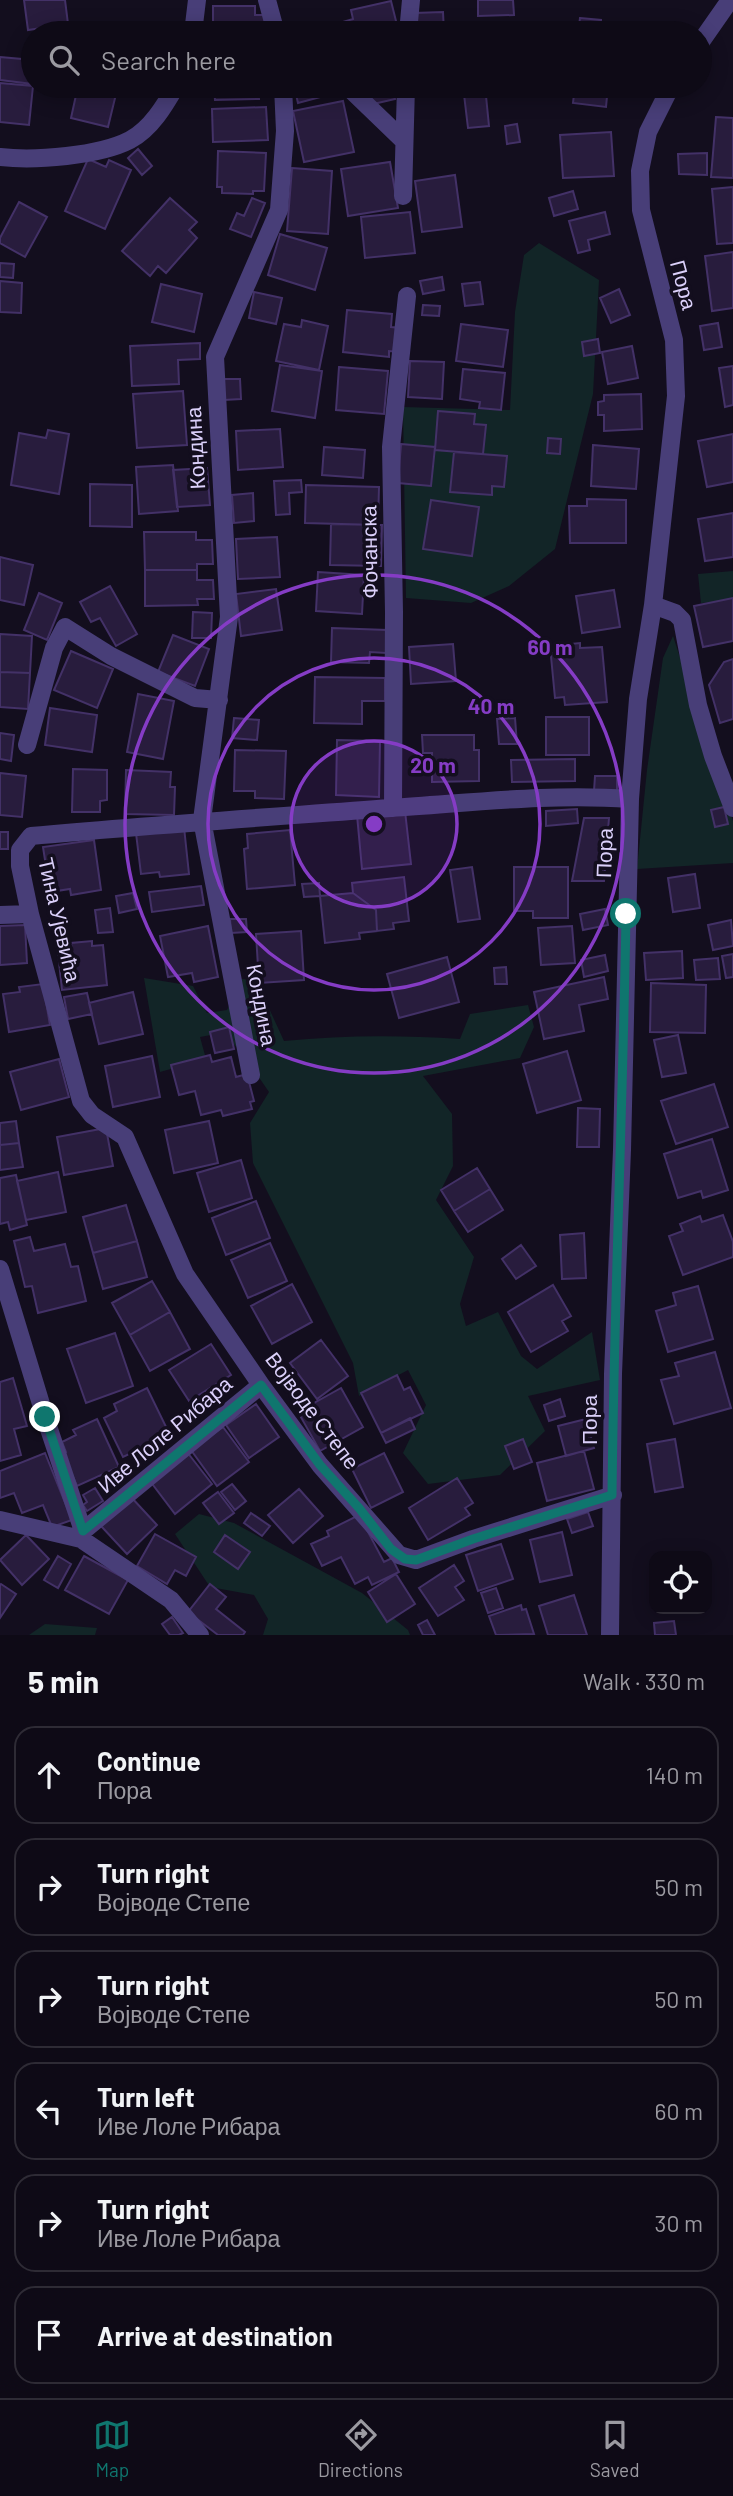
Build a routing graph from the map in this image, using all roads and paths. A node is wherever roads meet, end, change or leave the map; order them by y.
1 (197, 0) edge
2 (267, 0) edge
3 (411, 0) edge
4 (730, 0) edge
5 (194, 21) edge
6 (273, 21) edge
7 (409, 21) edge
8 (712, 26) edge
9 (168, 98) edge
10 (284, 98) edge
11 (359, 98) edge
12 (406, 98) edge
13 (665, 98) edge
14 (404, 141) junction
15 (0, 158) edge
16 (403, 195) dead end
17 (407, 296) dead end
18 (653, 605) junction
19 (219, 701) junction
20 (27, 745) dead end
21 (630, 799) junction
22 (393, 808) junction
23 (733, 808) edge
24 (202, 820) junction
25 (30, 914) junction
26 (0, 915) edge
27 (251, 1075) dead end
28 (81, 1101) joint
29 (0, 1269) edge
30 (261, 1385) junction
31 (612, 1495) junction
32 (0, 1520) edge
33 (82, 1535) junction
34 (200, 1635) edge
35 (610, 1635) edge

1 - 5 street
2 - 6 street
3 - 7 street
4 - 8 street
9 - 15 street
10 - 19 street, Кондина
11 - 14 street
12 - 14 street
13 - 18 street, Пора
14 - 16 street
17 - 22 street, Фочанска
18 - 21 street, Пора
18 - 23 street
19 - 20 street
19 - 24 street, Кондина
21 - 22 street
21 - 31 street, Пора
22 - 24 street
24 - 25 street, Тина Ујевића
24 - 27 street, Кондина
25 - 26 street
25 - 28 street, Тина Ујевића
28 - 30 street, Војводе Степе
29 - 33 street, Иве Лоле Рибара
30 - 31 street, Војводе Степе
30 - 33 street, Иве Лоле Рибара
31 - 35 street, Пора
32 - 33 street
33 - 34 street

